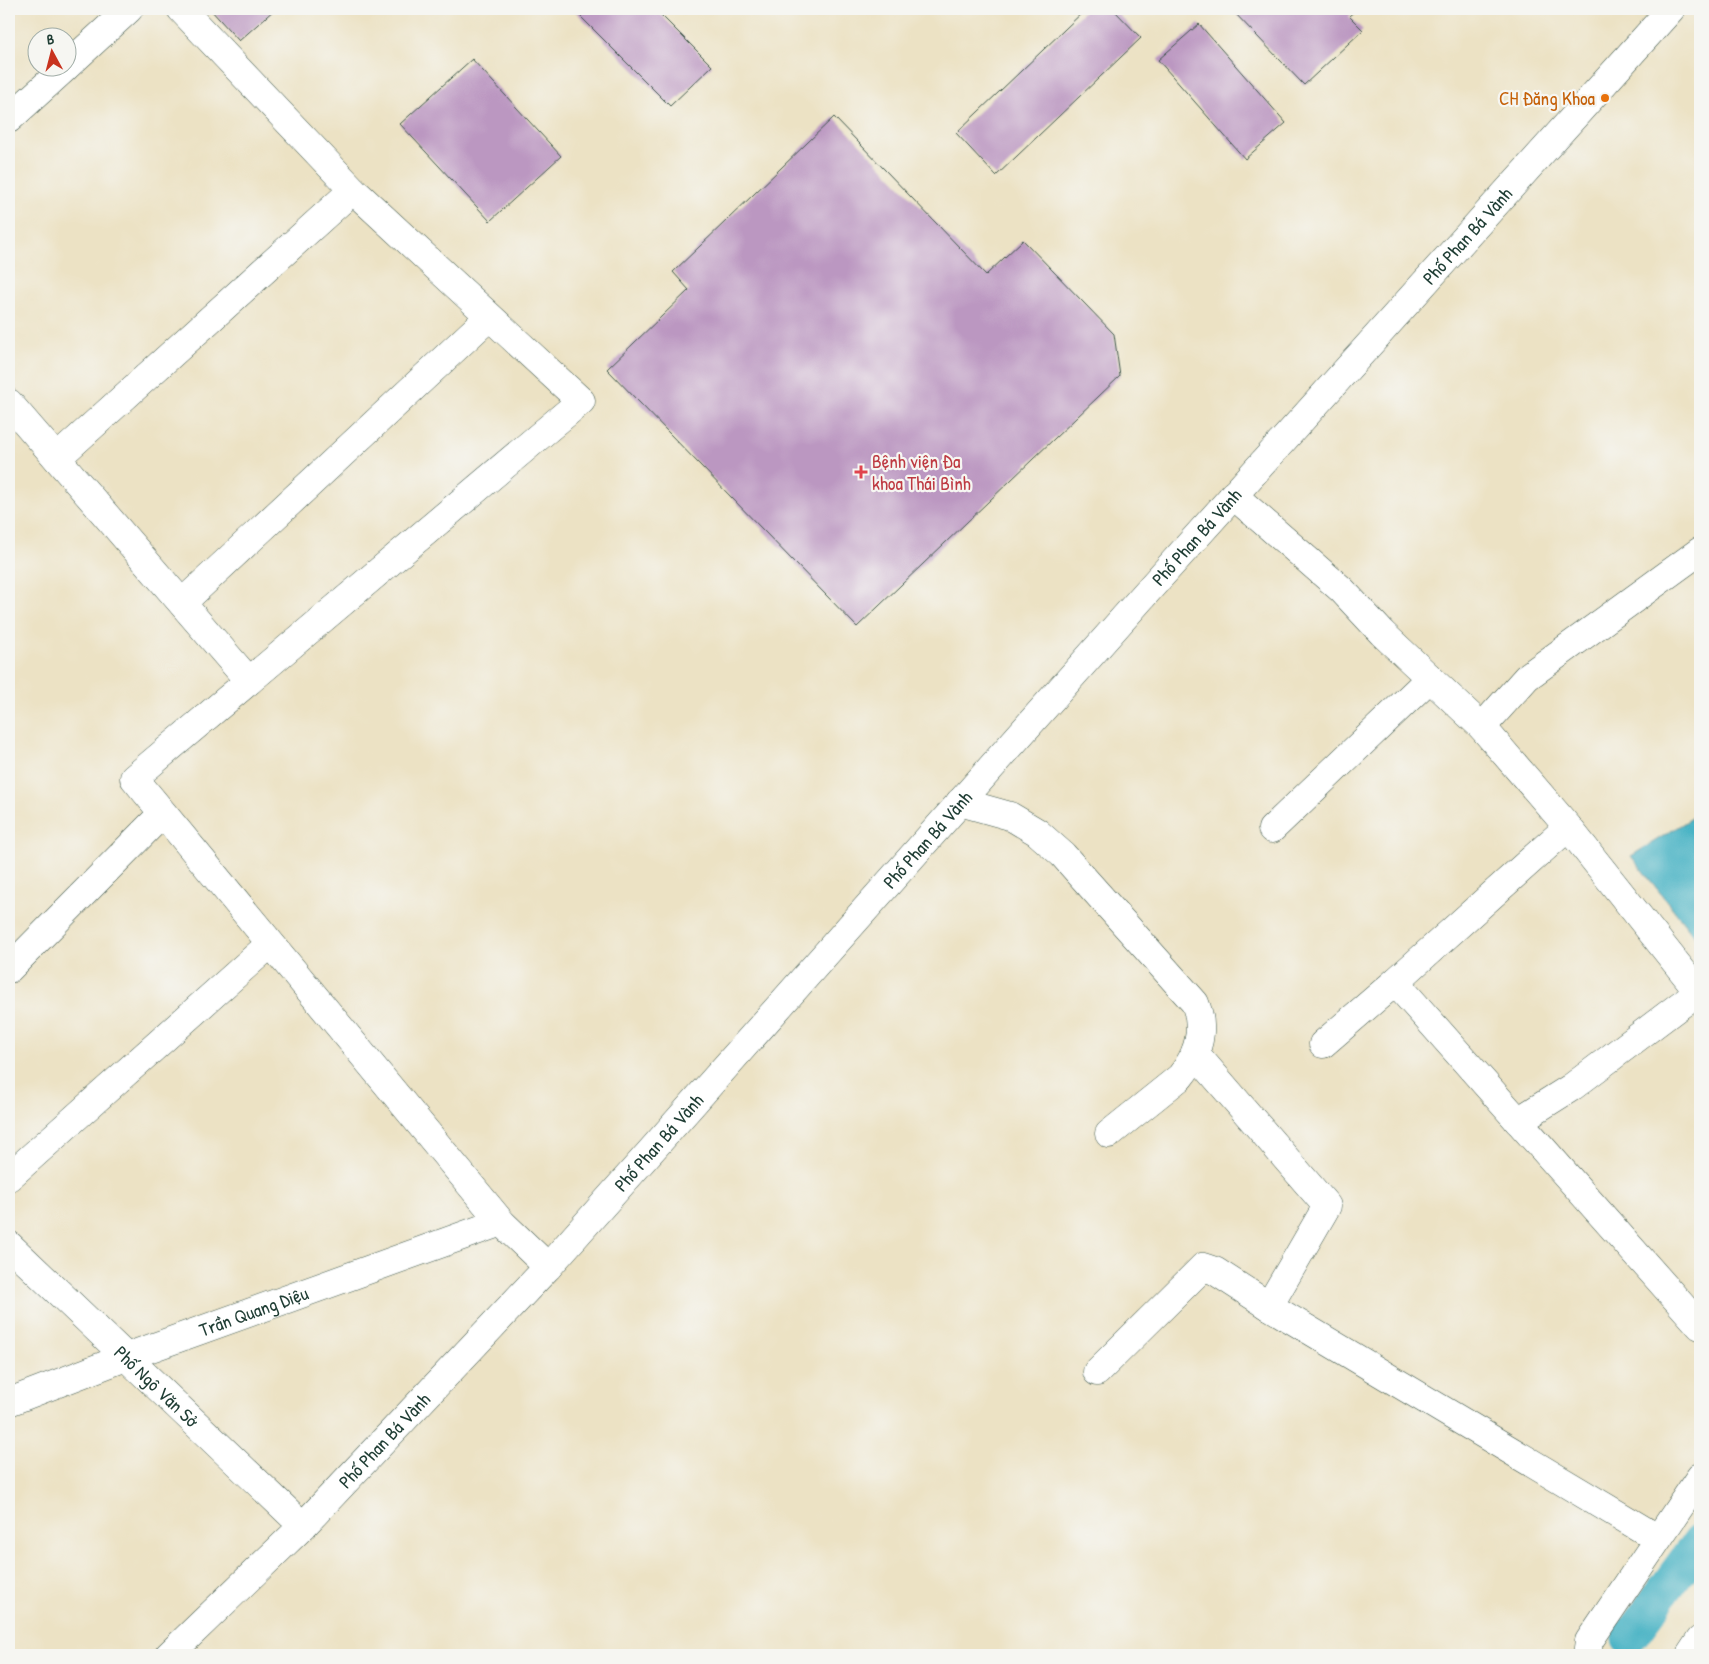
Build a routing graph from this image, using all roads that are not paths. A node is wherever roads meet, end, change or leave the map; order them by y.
1 (129, 9) edge
2 (181, 9) edge
3 (1671, 9) edge
4 (78, 55) edge
5 (53, 78) edge
6 (9, 119) edge
7 (353, 190) junction
8 (488, 317) junction
9 (9, 403) edge
10 (57, 458) junction
11 (1233, 495) junction
12 (1700, 551) edge
13 (182, 602) junction
14 (1430, 678) junction
15 (249, 681) junction
16 (1482, 727) junction
17 (960, 802) junction
18 (162, 814) junction
19 (1568, 827) junction
20 (1272, 829) dead end
21 (270, 944) junction
22 (9, 969) edge
23 (1396, 982) junction
24 (1699, 992) edge
25 (1323, 1044) dead end
26 (1195, 1053) junction
27 (1518, 1121) junction
28 (1109, 1134) dead end
29 (9, 1177) edge
30 (501, 1222) junction
31 (9, 1245) edge
32 (548, 1267) junction
33 (1270, 1306) junction
34 (1700, 1326) edge
35 (126, 1357) junction
36 (1097, 1372) dead end
37 (9, 1402) edge
38 (1700, 1477) edge
39 (303, 1526) junction
40 (1657, 1538) junction
41 (1700, 1640) edge
42 (169, 1655) edge
43 (1587, 1655) edge
44 (1690, 1655) edge

1 - 4 street
2 - 7 street
3 - 11 street, Phố Phan Bá Vành
5 - 6 street
7 - 8 street
7 - 10 street
8 - 13 street
8 - 15 street
9 - 10 street
10 - 13 street
11 - 14 street
11 - 17 street, Phố Phan Bá Vành
12 - 16 street
13 - 15 street
14 - 16 street
14 - 20 street
15 - 18 street
16 - 19 street
17 - 26 street
17 - 32 street, Phố Phan Bá Vành
18 - 21 street
18 - 22 street
19 - 23 street
19 - 24 street
21 - 29 street
21 - 30 street
23 - 25 street
23 - 27 street
24 - 27 street
26 - 28 street
26 - 33 street
27 - 34 street
30 - 32 street
30 - 35 street, Trần Quang Diệu
31 - 35 street, Phố Ngô Văn Sở
32 - 39 street, Phố Phan Bá Vành
33 - 36 street
33 - 40 street
35 - 37 street, Trần Quang Diệu
35 - 39 street, Phố Ngô Văn Sở
38 - 40 street
39 - 42 street, Phố Phan Bá Vành
40 - 43 street
41 - 44 street

